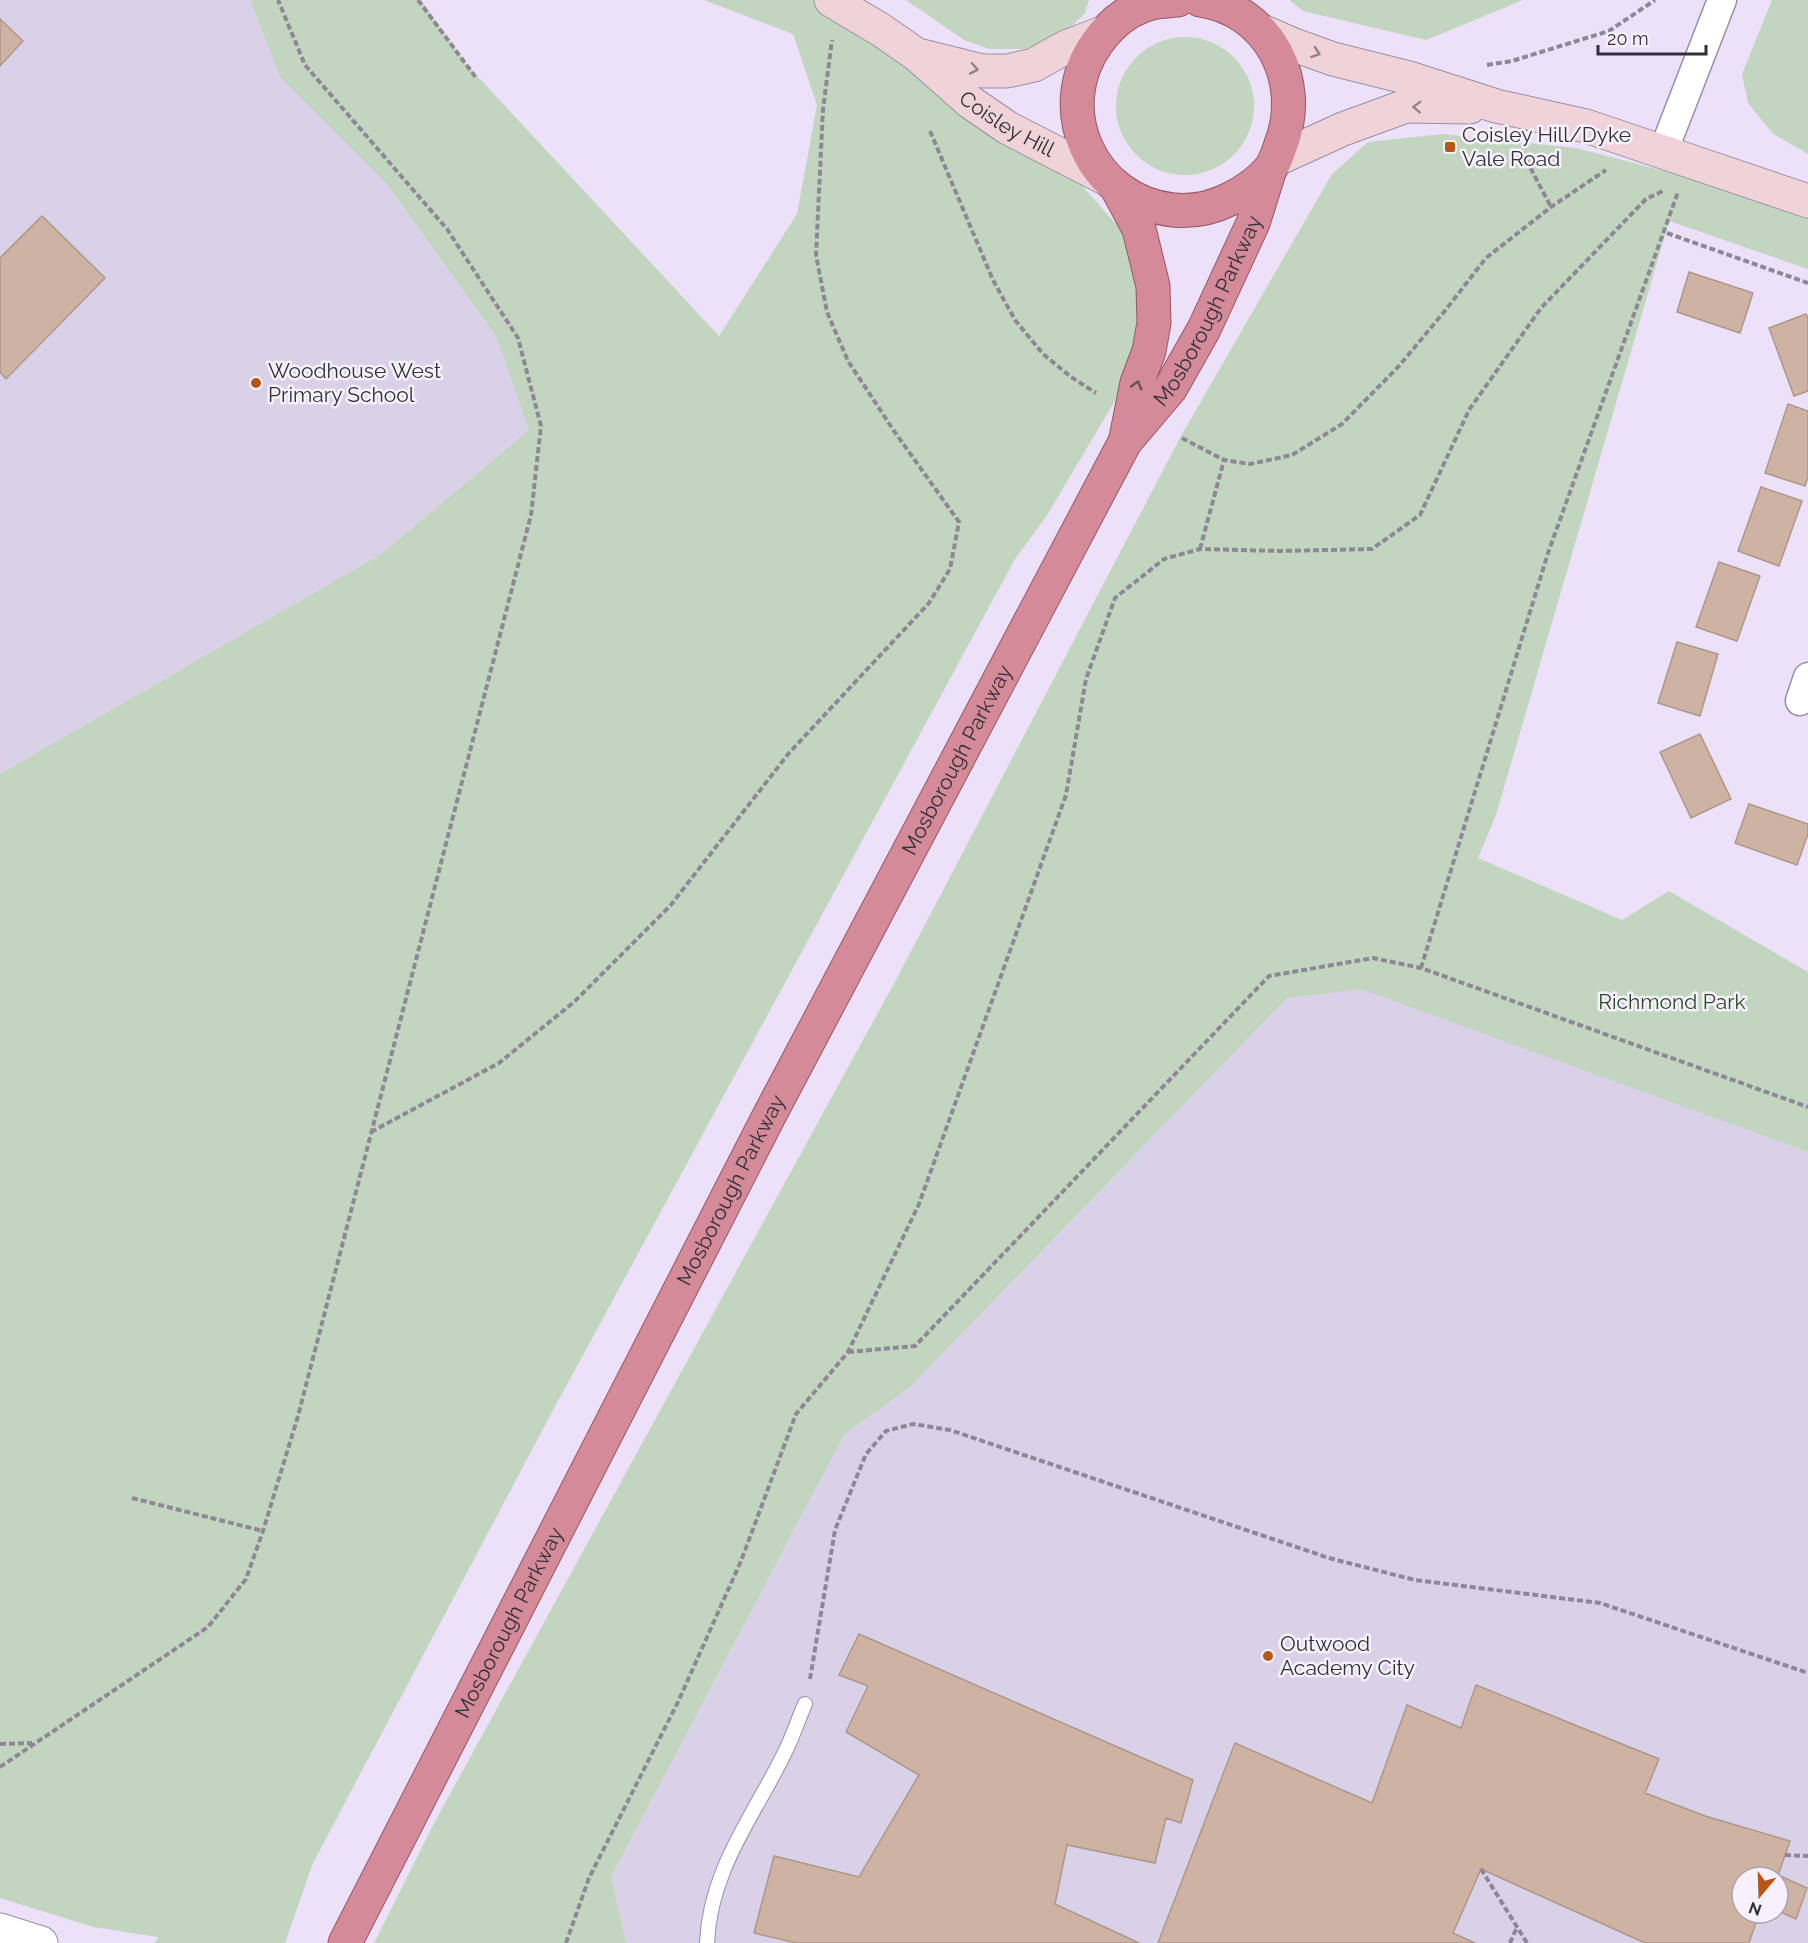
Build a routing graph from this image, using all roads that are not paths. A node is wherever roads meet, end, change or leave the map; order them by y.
1 (831, 0) edge
2 (1108, 0) edge
3 (1178, 0) edge
4 (1722, 0) edge
5 (1217, 3) edge
6 (1262, 31) junction
7 (1105, 32) junction
8 (917, 55) junction
9 (1496, 106) junction
10 (1273, 164) junction
11 (1678, 165) junction
12 (1112, 184) junction
13 (1808, 201) edge
14 (1125, 442) junction
15 (805, 1704) road end
16 (0, 1930) edge
17 (41, 1943) edge
18 (345, 1943) edge
19 (707, 1943) edge

1 - 8 main road, Coisley Hill
2 - 7 highway
3 - 7 highway
4 - 11 street
5 - 6 highway
6 -> 9 main road
6 - 10 highway, Mosborough Parkway
8 -> 7 main road, Coisley Hill
7 - 12 highway, Mosborough Parkway
8 - 12 main road, Coisley Hill
9 -> 10 main road
9 - 11 main road
10 - 12 highway
10 - 14 highway, Mosborough Parkway
11 - 13 main road
14 -> 12 highway, Mosborough Parkway
14 - 18 highway, Mosborough Parkway
15 - 19 lane
16 - 17 street

